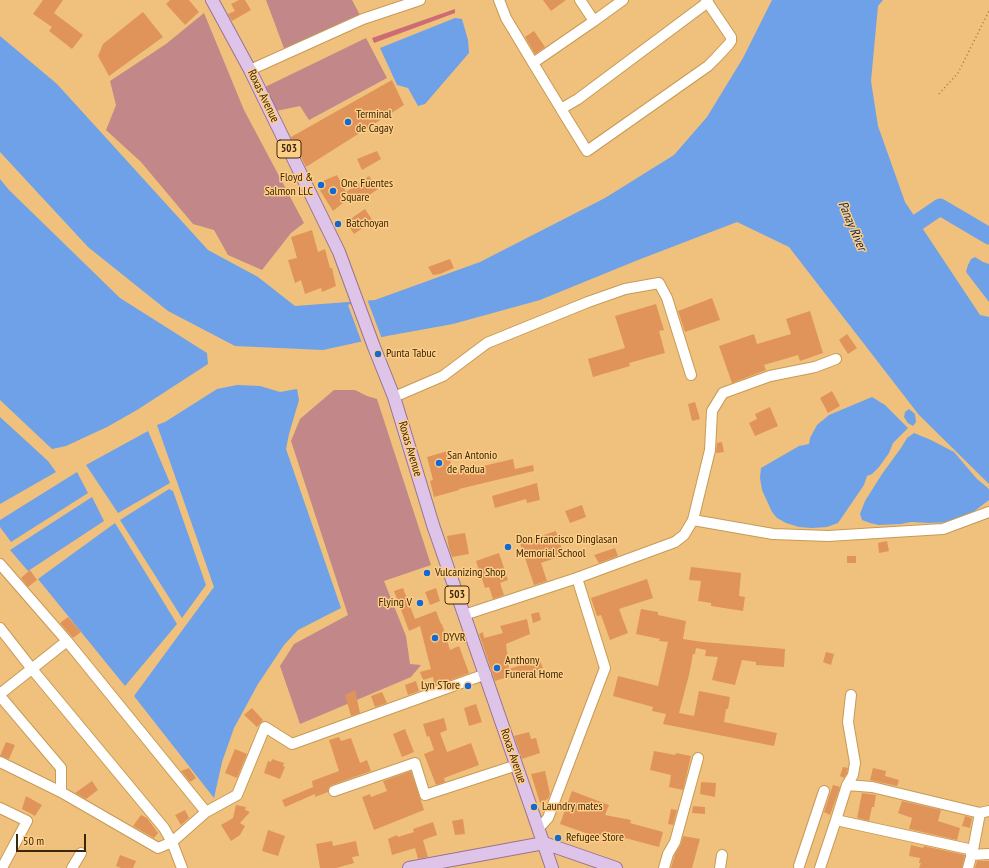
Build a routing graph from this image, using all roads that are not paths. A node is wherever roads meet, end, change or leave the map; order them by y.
1 (212, 0) edge
2 (420, 0) edge
3 (499, 0) edge
4 (580, 0) edge
5 (623, 0) edge
6 (707, 1) edge
7 (594, 21) junction
8 (533, 63) junction
9 (250, 70) junction
10 (561, 109) junction
11 (836, 359) dead end
12 (691, 375) dead end
13 (394, 397) junction
14 (989, 512) edge
15 (693, 520) junction
16 (0, 564) edge
17 (577, 578) junction
18 (464, 615) junction
19 (0, 628) edge
20 (66, 641) junction
21 (32, 669) junction
22 (486, 674) junction
23 (851, 694) dead end
24 (0, 695) edge
25 (698, 758) dead end
26 (0, 762) edge
27 (516, 765) junction
28 (847, 785) junction
29 (334, 791) dead end
30 (824, 791) dead end
31 (61, 792) junction
32 (0, 808) edge
33 (206, 812) junction
34 (984, 812) edge
35 (836, 820) junction
36 (538, 829) junction
37 (172, 842) junction
38 (544, 843) junction
39 (972, 852) junction
40 (81, 853) dead end
41 (989, 854) edge
42 (722, 855) dead end
43 (802, 867) edge
44 (2, 868) edge
45 (72, 868) edge
46 (182, 868) edge
47 (409, 868) edge
48 (552, 868) edge
49 (616, 868) edge
50 (664, 868) edge
51 (720, 868) edge
52 (820, 868) edge
53 (968, 868) edge

1 - 9 main road, Roxas Avenue / 503
2 - 9 street
3 - 8 street
4 - 7 street
5 - 7 street
6 - 10 street
6 - 10 street
7 - 8 street
8 - 10 street
9 - 13 main road, Roxas Avenue / 503
11 - 15 street
12 - 13 street
13 - 18 main road, Roxas Avenue / 503
14 - 15 street
15 - 17 street
16 - 20 street
17 - 18 street
17 - 36 street
18 - 22 main road, Roxas Avenue / 503
19 - 21 street
20 - 21 street
20 - 33 street
21 - 24 street
21 - 37 street
22 - 27 main road, Roxas Avenue / 503
22 - 33 street
23 - 28 street
24 - 31 street
25 - 50 street
26 - 31 street
27 - 29 street
27 - 36 main road, Roxas Avenue / 503
28 - 34 street
28 - 35 street
30 - 43 street
31 - 37 street
32 - 44 street
33 - 37 street
34 - 39 street
35 - 39 street
35 - 52 street
36 - 38 main road, Roxas Avenue / 503
37 - 46 street
38 - 47 main road
38 - 48 main road, Roxas Avenue
38 - 49 main road
39 - 41 street
39 - 53 street
40 - 45 street
42 - 51 street

